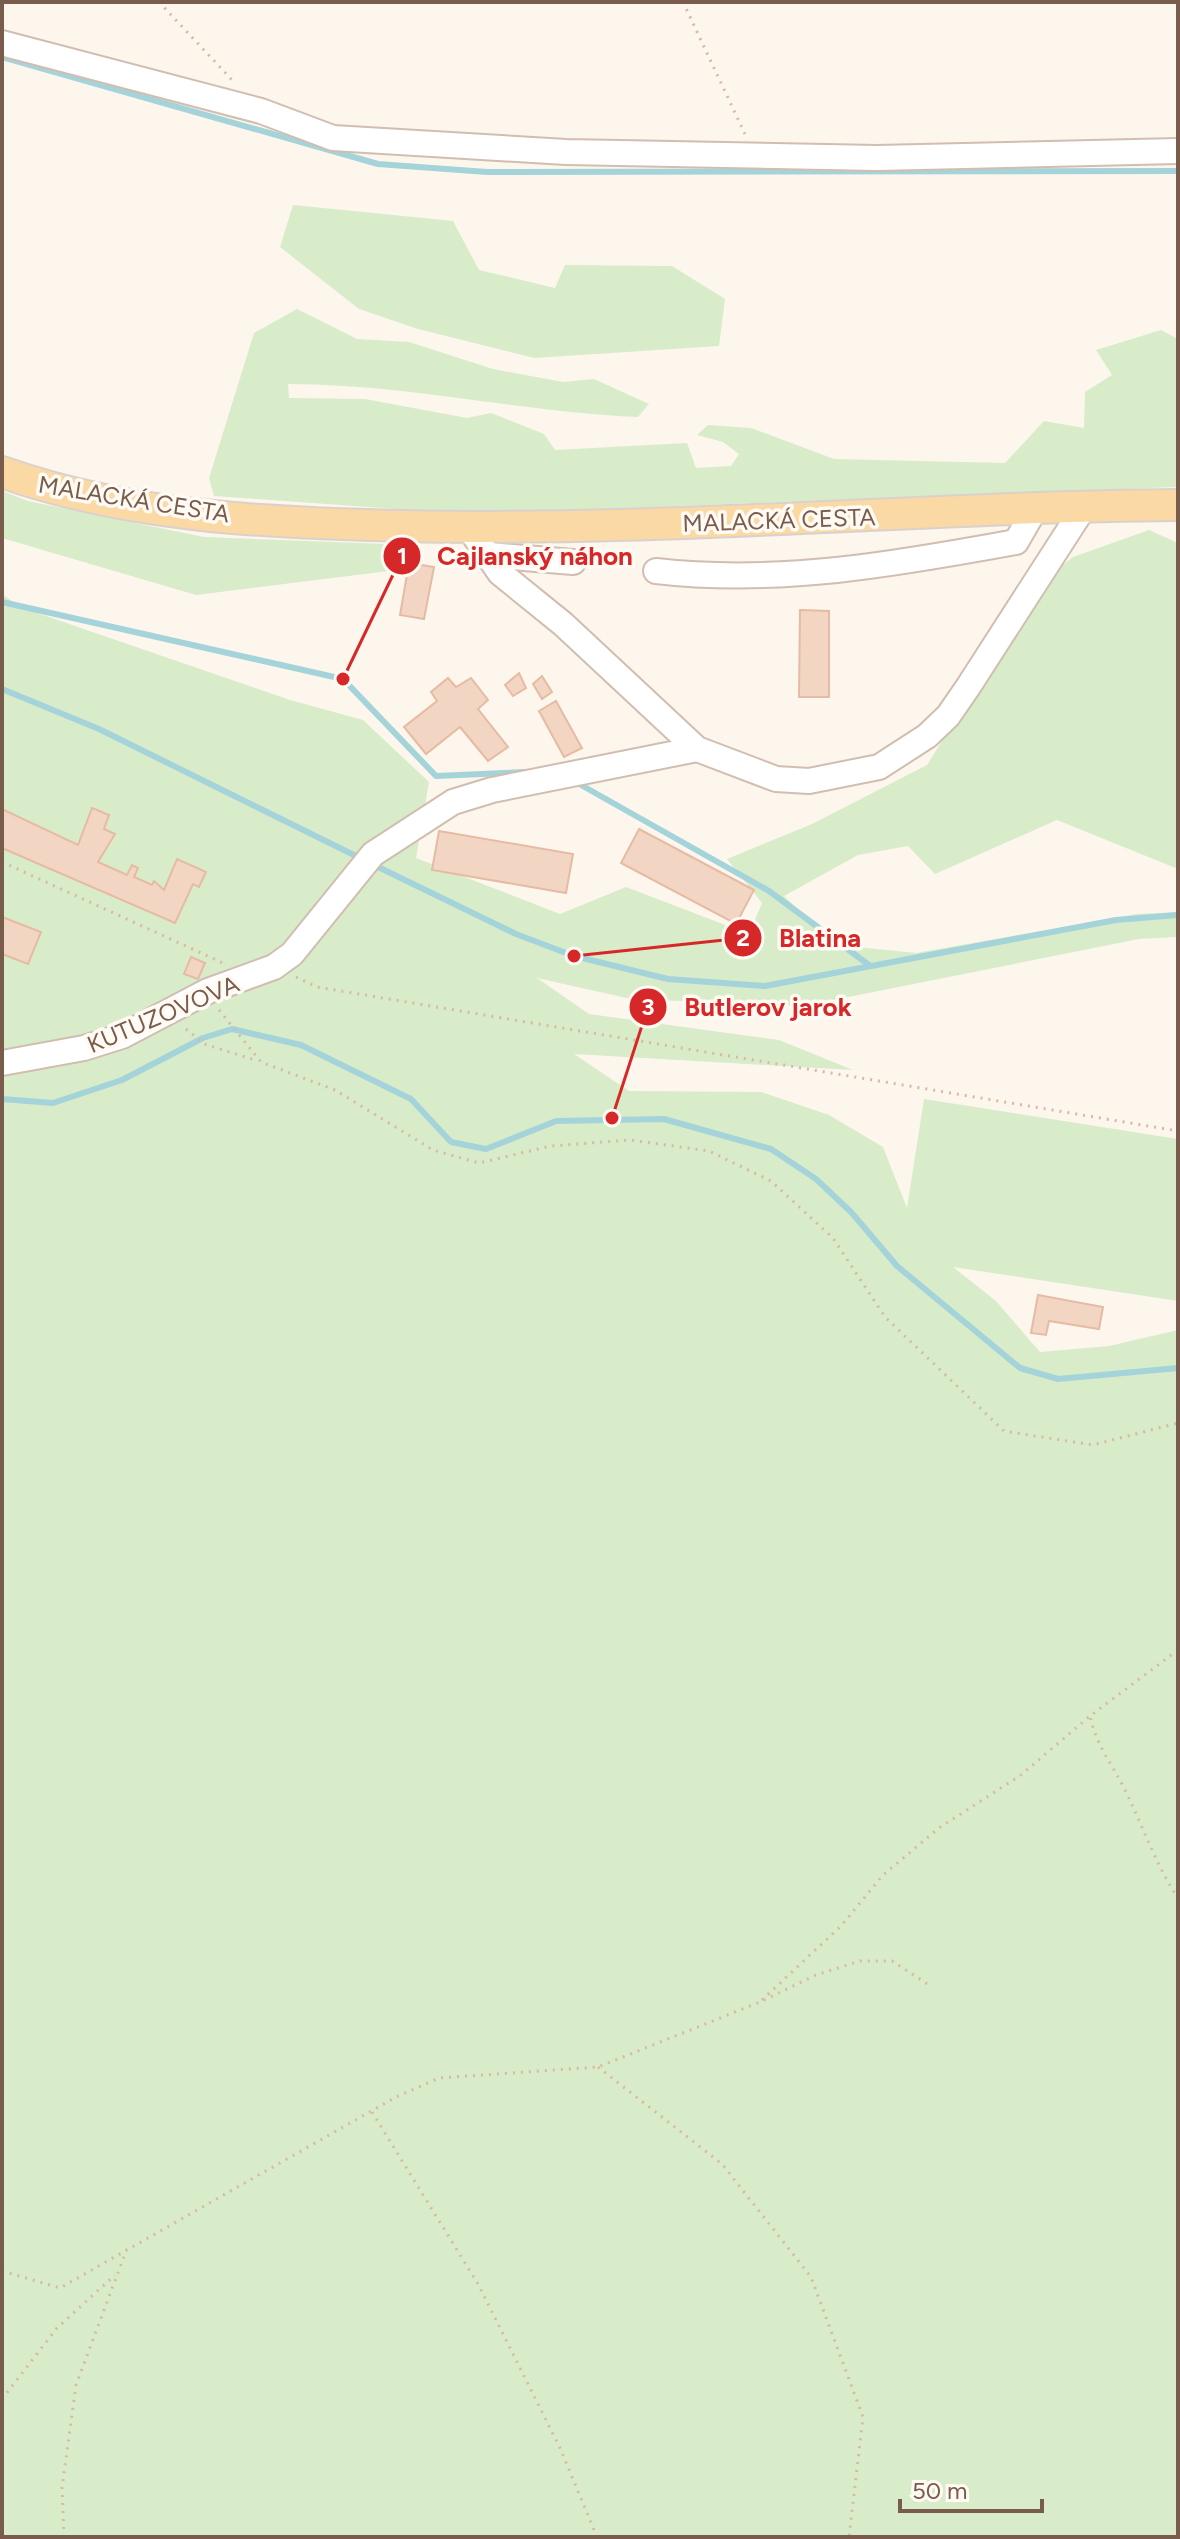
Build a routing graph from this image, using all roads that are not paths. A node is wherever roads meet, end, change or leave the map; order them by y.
1 (2, 43) edge
2 (1178, 151) edge
3 (2, 472) edge
4 (1178, 505) edge
5 (1084, 507) junction
6 (1035, 509) junction
7 (469, 528) junction
8 (488, 555) junction
9 (573, 562) dead end
10 (656, 571) dead end
11 (697, 749) junction
12 (2, 1063) edge

1 - 2 lane
3 - 7 main road, MALACKÁ CESTA
4 - 5 main road, MALACKÁ CESTA
5 - 6 main road, MALACKÁ CESTA
5 - 11 lane
6 - 7 main road, MALACKÁ CESTA
6 - 10 lane
7 - 8 lane
8 - 9 lane
8 - 11 lane
11 - 12 lane, KUTUZOVOVA

